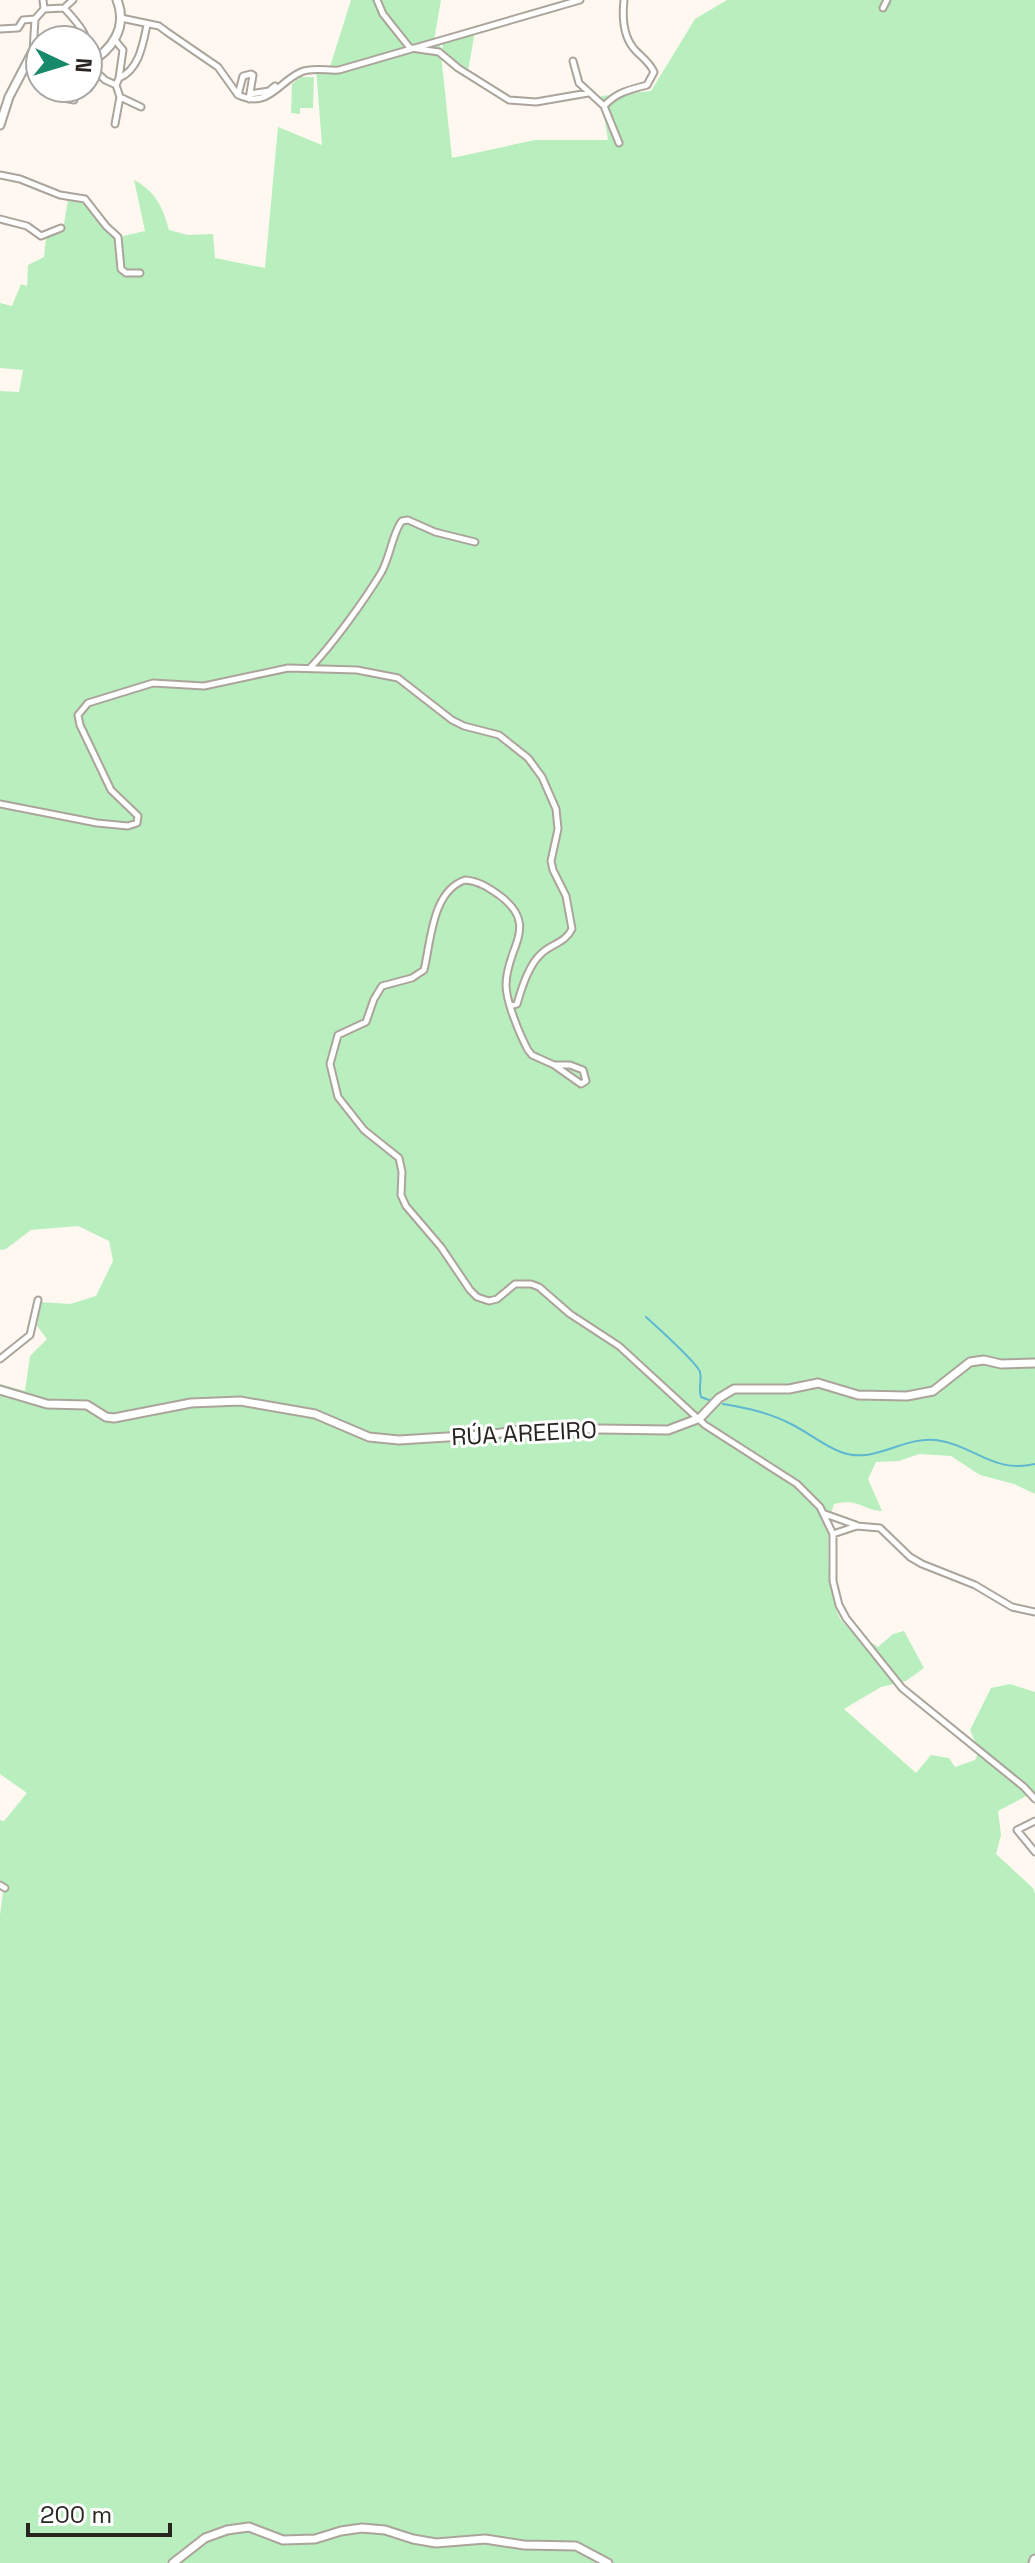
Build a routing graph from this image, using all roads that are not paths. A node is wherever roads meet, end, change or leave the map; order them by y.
1 (43, 0) edge
2 (73, 0) edge
3 (117, 0) edge
4 (377, 0) edge
5 (580, 0) edge
6 (624, 0) edge
7 (887, 0) edge
8 (64, 8) junction
9 (883, 8) dead end
10 (44, 9) junction
11 (121, 18) junction
12 (35, 19) junction
13 (35, 24) edge
14 (77, 24) edge
15 (147, 25) junction
16 (0, 29) edge
17 (115, 40) junction
18 (410, 48) junction
19 (104, 54) edge
20 (573, 61) dead end
21 (24, 71) edge
22 (104, 79) edge
23 (117, 81) junction
24 (275, 86) dead end
25 (588, 93) junction
26 (238, 95) junction
27 (250, 96) junction
28 (120, 97) junction
29 (604, 106) junction
30 (141, 107) dead end
31 (115, 124) dead end
32 (0, 125) edge
33 (619, 143) dead end
34 (0, 175) edge
35 (0, 219) edge
36 (61, 228) dead end
37 (140, 273) dead end
38 (475, 542) dead end
39 (310, 669) junction
40 (0, 804) edge
41 (511, 1006) junction
42 (554, 1065) junction
43 (38, 1300) dead end
44 (0, 1359) edge
45 (1035, 1363) edge
46 (0, 1390) edge
47 (700, 1418) junction
48 (825, 1514) junction
49 (857, 1526) junction
50 (833, 1534) junction
51 (1035, 1612) edge
52 (1035, 1799) edge
53 (1035, 1821) edge
54 (1035, 1852) edge
55 (173, 2563) edge
56 (608, 2563) edge

1 - 10 street
2 - 8 street
3 - 11 street
4 - 18 street
5 - 18 street
6 - 29 street
7 - 9 street
8 - 10 street
8 - 14 street
10 - 12 street
11 - 15 street
11 - 17 street
12 - 13 street
12 - 16 street
15 - 23 street
15 - 26 street
17 - 19 street
17 - 23 street
18 - 25 street
18 - 27 street
20 - 25 street
21 - 32 street
22 - 23 street
23 - 28 street
24 - 27 street
25 - 29 street
26 - 27 street
26 - 27 street
28 - 30 street
28 - 31 street
29 - 33 street
34 - 37 street
35 - 36 street
38 - 39 street
39 - 40 street
39 - 41 street
41 - 42 street
41 - 47 street
42 - 42 street
43 - 44 street
45 - 47 street, RÚA AREEIRO
46 - 47 street, RÚA AREEIRO
47 - 48 street
48 - 49 street
48 - 50 street
49 - 50 street
49 - 51 street
50 - 52 street
53 - 54 street
55 - 56 street

